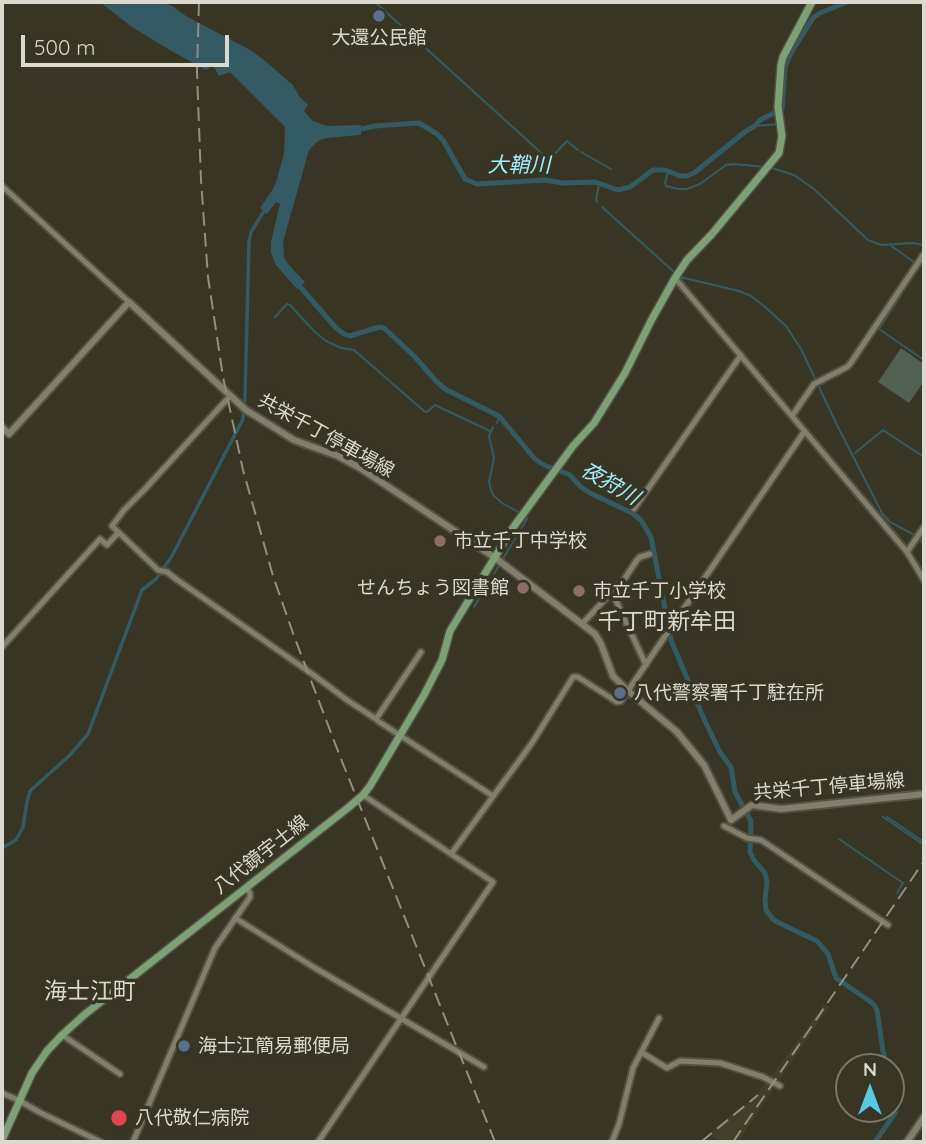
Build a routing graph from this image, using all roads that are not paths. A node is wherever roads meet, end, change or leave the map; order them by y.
1 (812, 2) edge
2 (2, 186) edge
3 (924, 254) edge
4 (675, 278) junction
5 (130, 302) junction
6 (741, 355) junction
7 (230, 396) junction
8 (792, 416) junction
9 (2, 427) edge
10 (804, 432) junction
11 (635, 509) dead end
12 (924, 528) edge
13 (118, 533) junction
14 (907, 552) junction
15 (650, 554) dead end
16 (497, 559) junction
17 (924, 580) edge
18 (612, 592) junction
19 (582, 624) junction
20 (2, 647) edge
21 (421, 652) dead end
22 (646, 665) junction
23 (628, 691) junction
24 (378, 721) dead end
25 (400, 736) junction
26 (924, 794) edge
27 (363, 795) junction
28 (493, 796) junction
29 (724, 826) dead end
30 (451, 854) junction
31 (246, 887) junction
32 (224, 904) junction
33 (237, 916) junction
34 (888, 925) dead end
35 (402, 1018) junction
36 (659, 1018) dead end
37 (62, 1035) junction
38 (641, 1052) junction
39 (484, 1067) dead end
40 (120, 1074) dead end
41 (780, 1086) dead end
42 (2, 1093) edge
43 (18, 1100) junction
44 (924, 1117) edge
45 (2, 1140) edge
46 (100, 1142) edge
47 (133, 1142) edge
48 (318, 1142) edge
49 (612, 1142) edge
50 (907, 1142) edge

1 - 4 main road, 八代鏡宇土線
2 - 5 street
3 - 8 street
4 - 6 street
4 - 16 main road, 八代鏡宇土線
5 - 7 main road, 共栄千丁停車場線
5 - 9 main road
6 - 8 street
6 - 11 street
7 - 13 street
7 - 16 main road, 共栄千丁停車場線
8 - 10 street
10 - 14 street
10 - 22 street
12 - 14 street
13 - 20 street
13 - 21 street
14 - 17 street
15 - 18 street
16 - 19 main road, 共栄千丁停車場線
16 - 25 main road, 八代鏡宇土線
18 - 19 street
18 - 22 street
19 - 23 main road, 共栄千丁停車場線
22 - 23 street
23 - 26 main road, 共栄千丁停車場線
23 - 28 street
24 - 25 street
25 - 27 main road, 八代鏡宇土線
25 - 28 street
27 - 30 street
27 - 31 main road, 八代鏡宇土線
28 - 30 street
29 - 34 street
30 - 35 street
31 - 32 main road, 八代鏡宇土線
31 - 33 street
32 - 33 street
32 - 37 main road, 八代鏡宇土線
33 - 35 street
33 - 47 street
35 - 39 street
35 - 48 street
36 - 38 street
37 - 40 street
37 - 43 main road, 八代鏡宇土線
38 - 41 street
38 - 49 street
42 - 43 street
43 - 45 main road, 八代鏡宇土線
43 - 46 street
44 - 50 main road

